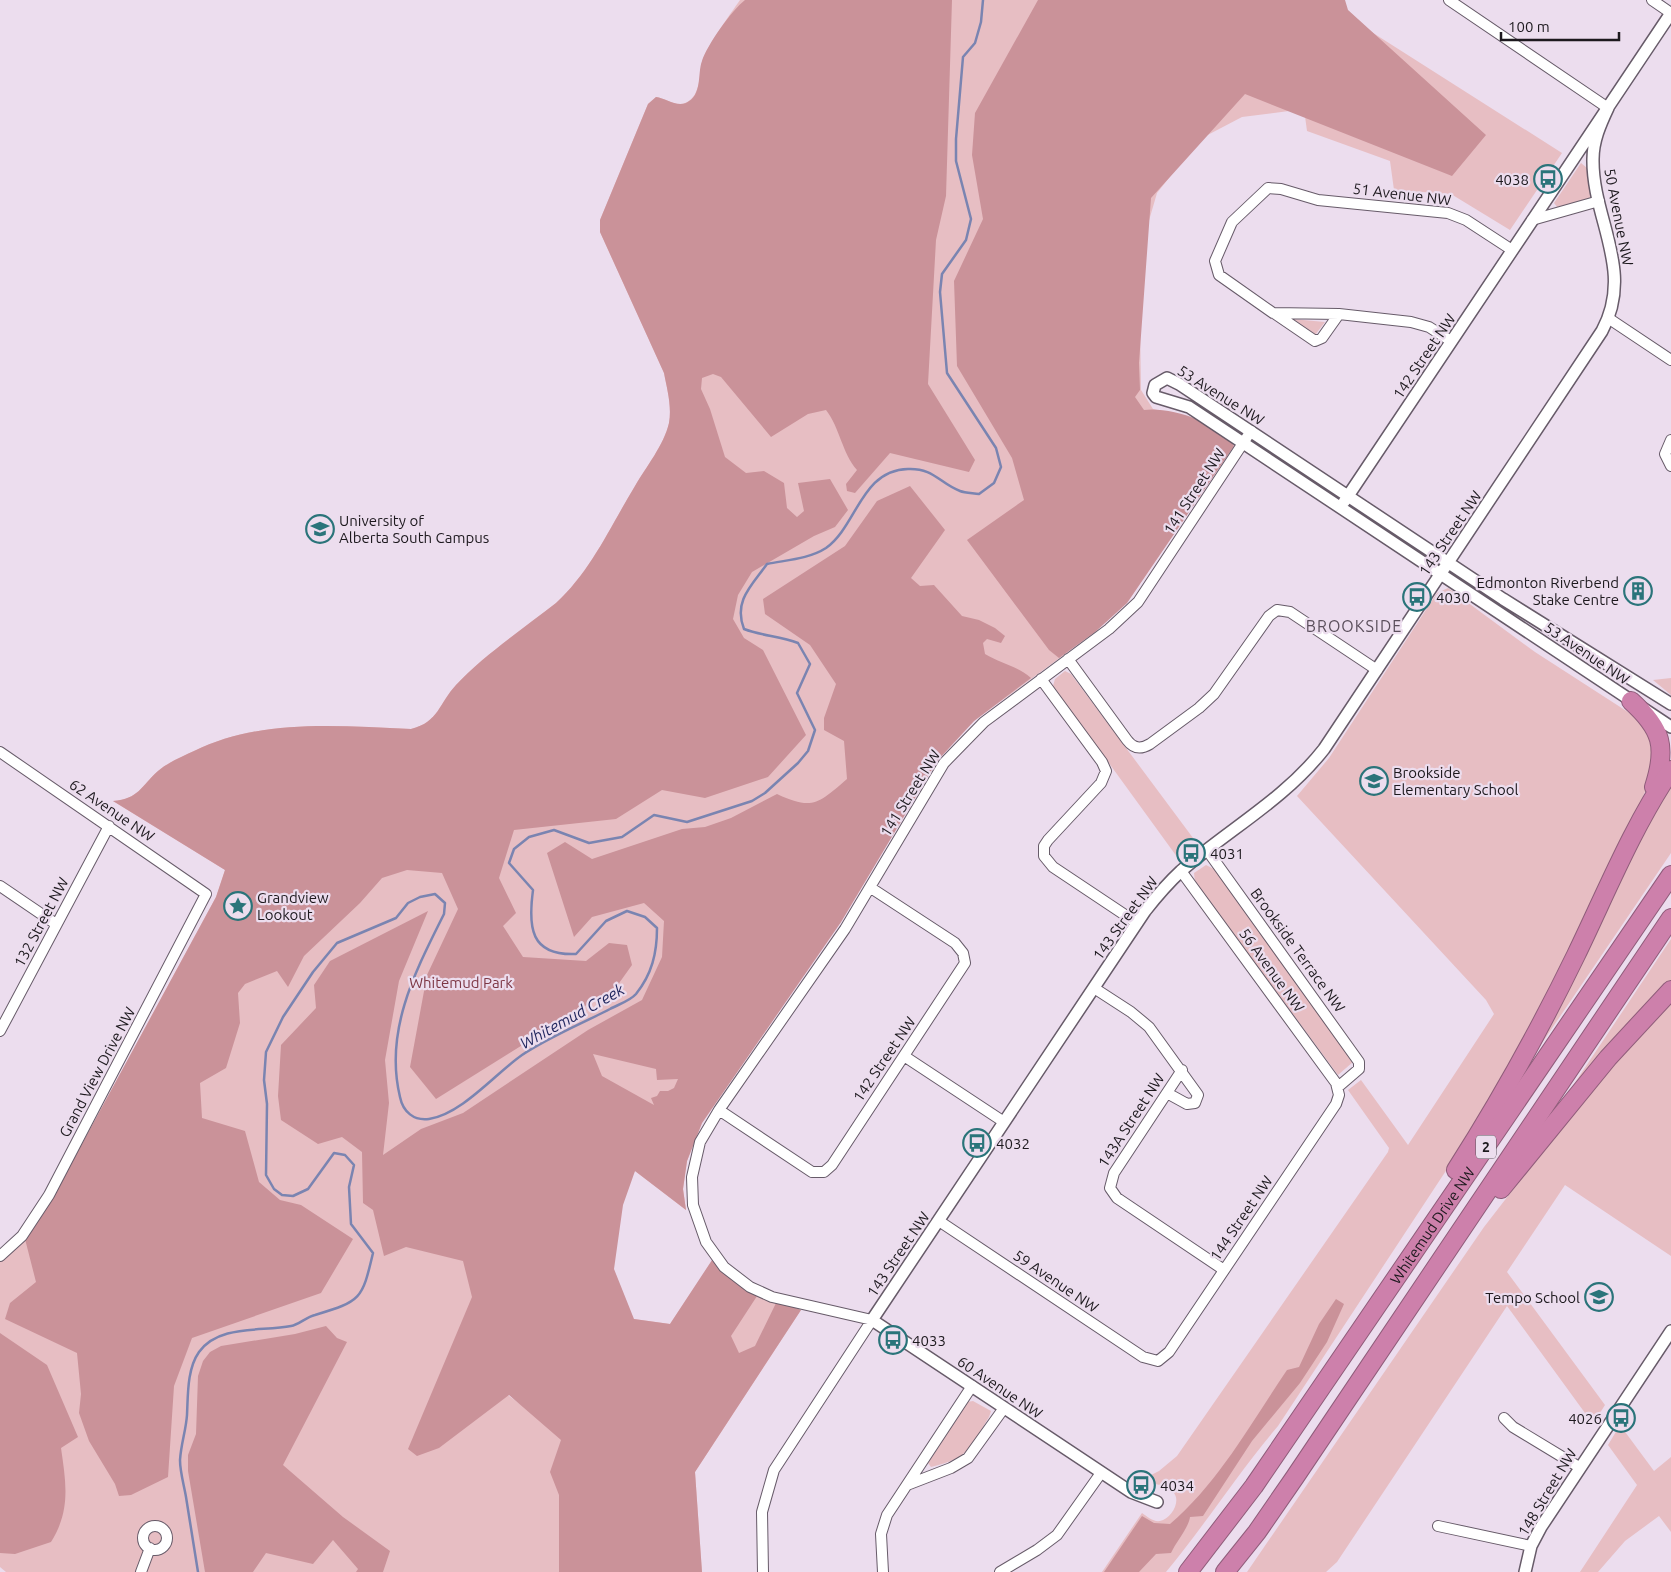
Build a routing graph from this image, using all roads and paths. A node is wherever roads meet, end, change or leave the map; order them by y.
1 (1449, 0) edge
2 (1652, 0) edge
3 (1671, 13) edge
4 (1608, 108) junction
5 (1599, 201) junction
6 (1532, 220) junction
7 (1512, 250) junction
8 (1273, 313) junction
9 (1339, 314) junction
10 (1608, 318) junction
11 (1451, 341) junction
12 (1671, 360) edge
13 (1251, 431) junction
14 (1671, 440) edge
15 (1243, 442) junction
16 (1671, 466) edge
17 (1348, 496) junction
18 (1341, 508) junction
19 (1448, 562) junction
20 (1440, 574) junction
21 (1068, 659) junction
22 (1376, 670) junction
23 (1041, 679) junction
24 (1631, 701) junction
25 (1671, 704) edge
26 (1671, 727) edge
27 (0, 752) edge
28 (1671, 770) edge
29 (1648, 806) junction
30 (109, 826) junction
31 (1207, 850) junction
32 (1181, 871) junction
33 (1671, 875) edge
34 (0, 886) edge
35 (871, 888) junction
36 (206, 894) joint
37 (1671, 918) edge
38 (1137, 923) junction
39 (56, 924) junction
40 (1094, 988) junction
41 (1671, 990) edge
42 (0, 1031) edge
43 (904, 1056) junction
44 (1182, 1070) junction
45 (1338, 1086) junction
46 (1167, 1093) junction
47 (719, 1110) junction
48 (1004, 1122) junction
49 (693, 1205) joint
50 (939, 1221) junction
51 (0, 1256) edge
52 (1436, 1268) junction
53 (1224, 1270) junction
54 (872, 1320) junction
55 (1671, 1331) edge
56 (1158, 1361) joint
57 (1336, 1365) junction
58 (972, 1386) junction
59 (1004, 1408) junction
60 (1504, 1418) dead end
61 (1579, 1467) junction
62 (1101, 1472) junction
63 (907, 1485) junction
64 (1157, 1502) dead end
65 (1438, 1526) dead end
66 (1531, 1546) junction
67 (150, 1548) dead end
68 (140, 1572) edge
69 (762, 1572) edge
70 (883, 1572) edge
71 (1000, 1572) edge
72 (1188, 1572) edge
73 (1225, 1572) edge
74 (1524, 1572) edge

1 - 4 street
2 - 3 street
3 - 4 street, 142 Street NW
4 - 5 street, 50 Avenue NW
4 - 6 street, 142 Street NW
5 - 6 street
5 - 10 street, 50 Avenue NW
6 - 7 street, 142 Street NW
7 - 8 street, 51 Avenue NW
7 - 11 street, 142 Street NW
8 - 9 street
8 - 9 street
9 - 11 street
10 - 12 street
10 - 19 street, 143 Street NW
11 - 17 street, 142 Street NW
13 - 15 street, 141 Street NW
13 - 15 street, 53 Avenue NW
13 - 17 street, 53 Avenue NW
14 - 16 street
15 - 18 street, 53 Avenue NW
15 - 21 street, 141 Street NW
17 - 18 street, 142 Street NW
17 - 19 street, 53 Avenue NW
18 - 20 street, 53 Avenue NW
19 - 20 street, 143 Street NW
19 - 25 street, 53 Avenue NW
20 - 22 street, 143 Street NW
20 - 24 street, 53 Avenue NW
21 - 22 street
21 - 23 street, 141 Street NW
22 - 31 street, 143 Street NW
23 - 35 street, 141 Street NW
23 - 38 street
24 - 26 street, 53 Avenue NW
24 - 29 highway
27 - 30 street, 62 Avenue NW
28 - 29 highway
29 - 57 highway
30 - 36 street, 62 Avenue NW
30 - 39 street, 132 Street NW
31 - 32 street, 143 Street NW
31 - 45 street, Brookside Terrace NW
32 - 38 street, 143 Street NW
32 - 45 street, 56 Avenue NW
33 - 57 highway, Whitemud Drive NW / 2
34 - 39 street
35 - 43 street, 142 Street NW
35 - 47 street, 141 Street NW
36 - 51 street, Grand View Drive NW
37 - 52 highway, Whitemud Drive NW / 2
38 - 40 street, 143 Street NW
39 - 42 street, 132 Street NW
40 - 44 street
40 - 48 street, 143 Street NW
41 - 52 highway
43 - 47 street, 142 Street NW
43 - 48 street
44 - 46 street, 143A Street NW
44 - 46 street
45 - 53 street, 144 Street NW
46 - 53 street, 143A Street NW
47 - 49 street, 141 Street NW
48 - 50 street, 143 Street NW
49 - 54 street, 60 Avenue NW
50 - 54 street, 143 Street NW
50 - 56 street, 59 Avenue NW
52 - 73 highway, Whitemud Drive NW / 2
53 - 56 street, 144 Street NW
54 - 58 street, 60 Avenue NW
54 - 69 street, 143 Street NW
55 - 61 street, 148 Street NW
57 - 72 highway, Whitemud Drive NW / 2
58 - 59 street, 60 Avenue NW
58 - 63 street
59 - 62 street, 60 Avenue NW
59 - 63 street
60 - 61 street
61 - 66 street, 148 Street NW
62 - 64 street, 60 Avenue NW
62 - 71 street
63 - 70 street
65 - 66 street
66 - 74 street, 148 Street NW
67 - 68 street

